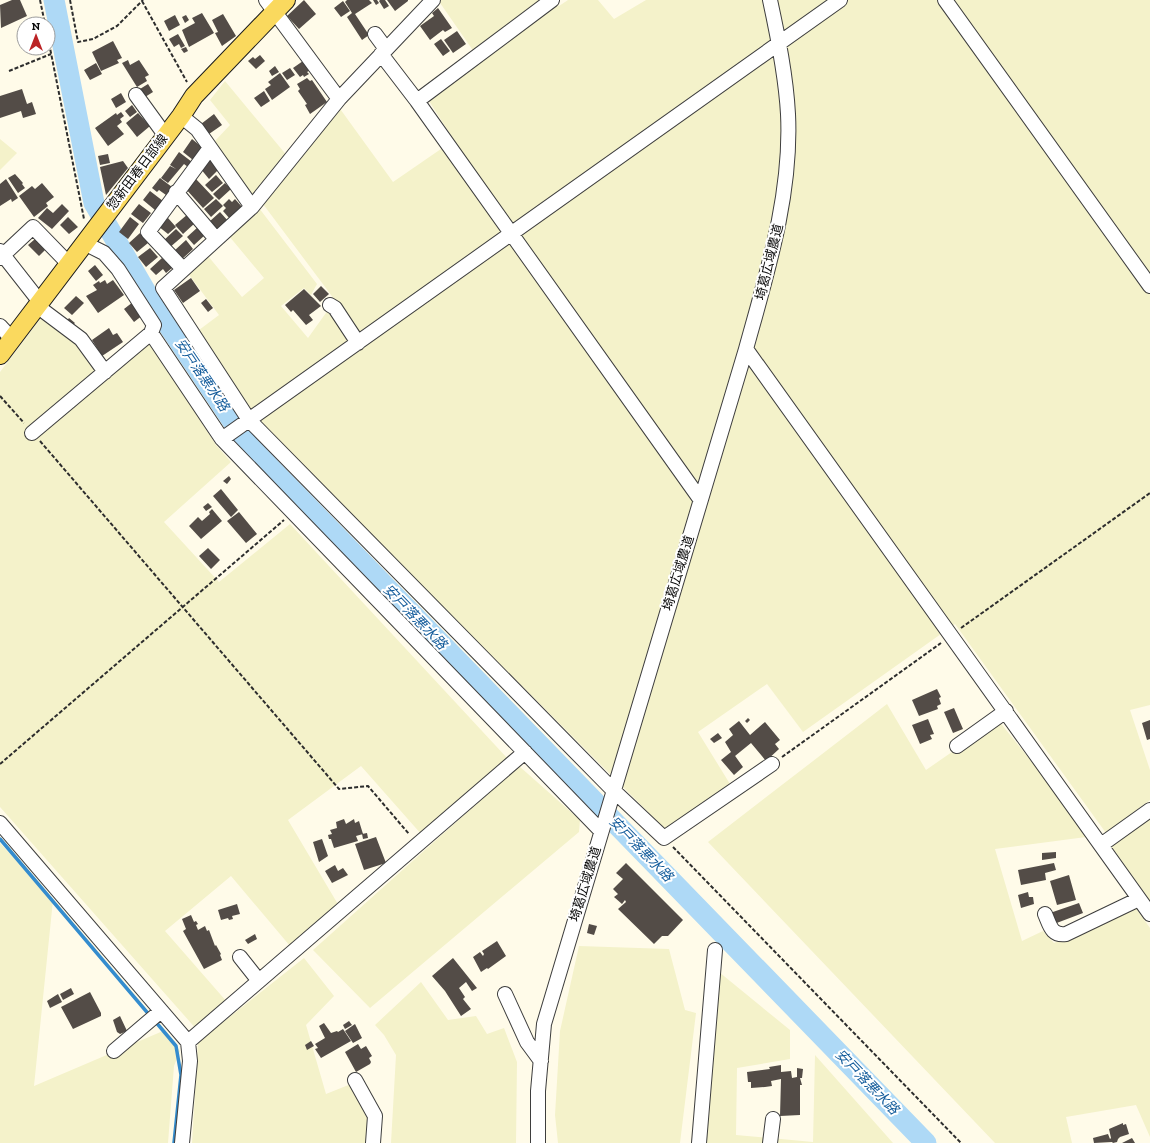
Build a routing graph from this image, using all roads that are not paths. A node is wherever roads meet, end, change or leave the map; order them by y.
1 (432, 0) edge
2 (552, 0) edge
3 (770, 0) edge
4 (840, 0) edge
5 (945, 0) edge
6 (276, 4) edge
7 (376, 34) dead end
8 (779, 44) junction
9 (384, 52) junction
10 (136, 95) dead end
11 (339, 99) junction
12 (417, 101) junction
13 (181, 116) junction
14 (165, 135) junction
15 (210, 148) junction
16 (176, 192) junction
17 (252, 207) junction
18 (511, 235) junction
19 (216, 239) junction
20 (86, 240) junction
21 (1, 255) edge
22 (69, 264) junction
23 (183, 269) junction
24 (1150, 286) edge
25 (38, 304) junction
26 (330, 305) dead end
27 (151, 332) junction
28 (6, 333) edge
29 (358, 343) junction
30 (746, 349) junction
31 (0, 355) edge
32 (105, 372) junction
33 (249, 420) junction
34 (32, 433) road end
35 (222, 439) junction
36 (700, 499) junction
37 (1006, 711) junction
38 (957, 746) dead end
39 (525, 752) junction
40 (772, 764) dead end
41 (612, 794) junction
42 (1150, 810) edge
43 (0, 823) edge
44 (602, 828) junction
45 (1101, 845) junction
46 (1139, 899) junction
47 (1045, 914) dead end
48 (1150, 914) edge
49 (716, 950) dead end
50 (240, 957) dead end
51 (258, 981) junction
52 (505, 994) dead end
53 (161, 1011) junction
54 (188, 1042) junction
55 (114, 1050) dead end
56 (541, 1061) junction
57 (355, 1080) dead end
58 (773, 1119) dead end
59 (182, 1143) edge
60 (373, 1143) edge
61 (538, 1143) edge
62 (699, 1143) edge
63 (770, 1143) edge

1 - 9 street
2 - 12 street
3 - 8 street, 埼葛広域農道
4 - 8 street
5 - 24 street
6 - 11 street
6 - 13 main road, 惣新田春日部線
7 - 9 street
8 - 18 street
8 - 30 street, 埼葛広域農道
9 - 11 street
9 - 12 street
10 - 14 street
11 - 17 street
12 - 18 street
13 - 14 main road, 惣新田春日部線
13 - 15 street
14 - 20 main road, 惣新田春日部線
15 - 16 street
15 - 17 street
16 - 19 street
16 - 23 street
17 - 19 street
18 - 29 street
18 - 36 street
19 - 23 street
20 - 22 main road, 惣新田春日部線
20 - 27 street
21 - 22 street
21 - 25 street
22 - 25 main road, 惣新田春日部線
23 - 33 street
25 - 28 main road, 惣新田春日部線
25 - 32 street
26 - 29 street
27 - 32 street
27 - 35 street
28 - 31 main road, 惣新田春日部線
29 - 33 street
30 - 36 street, 埼葛広域農道
30 - 37 street
32 - 34 street
33 - 35 street
33 - 41 street
35 - 39 street
36 - 41 street, 埼葛広域農道
37 - 38 street
37 - 45 street
39 - 44 street
39 - 51 street
40 - 41 street
41 - 44 street, 埼葛広域農道
42 - 45 street
43 - 53 street
44 - 56 street, 埼葛広域農道
45 - 46 street
46 - 47 street
46 - 48 street
49 - 62 street
50 - 51 street
51 - 54 street
52 - 56 street
53 - 54 street
53 - 55 street
54 - 59 street
56 - 61 street, 埼葛広域農道
57 - 60 street
58 - 63 street

